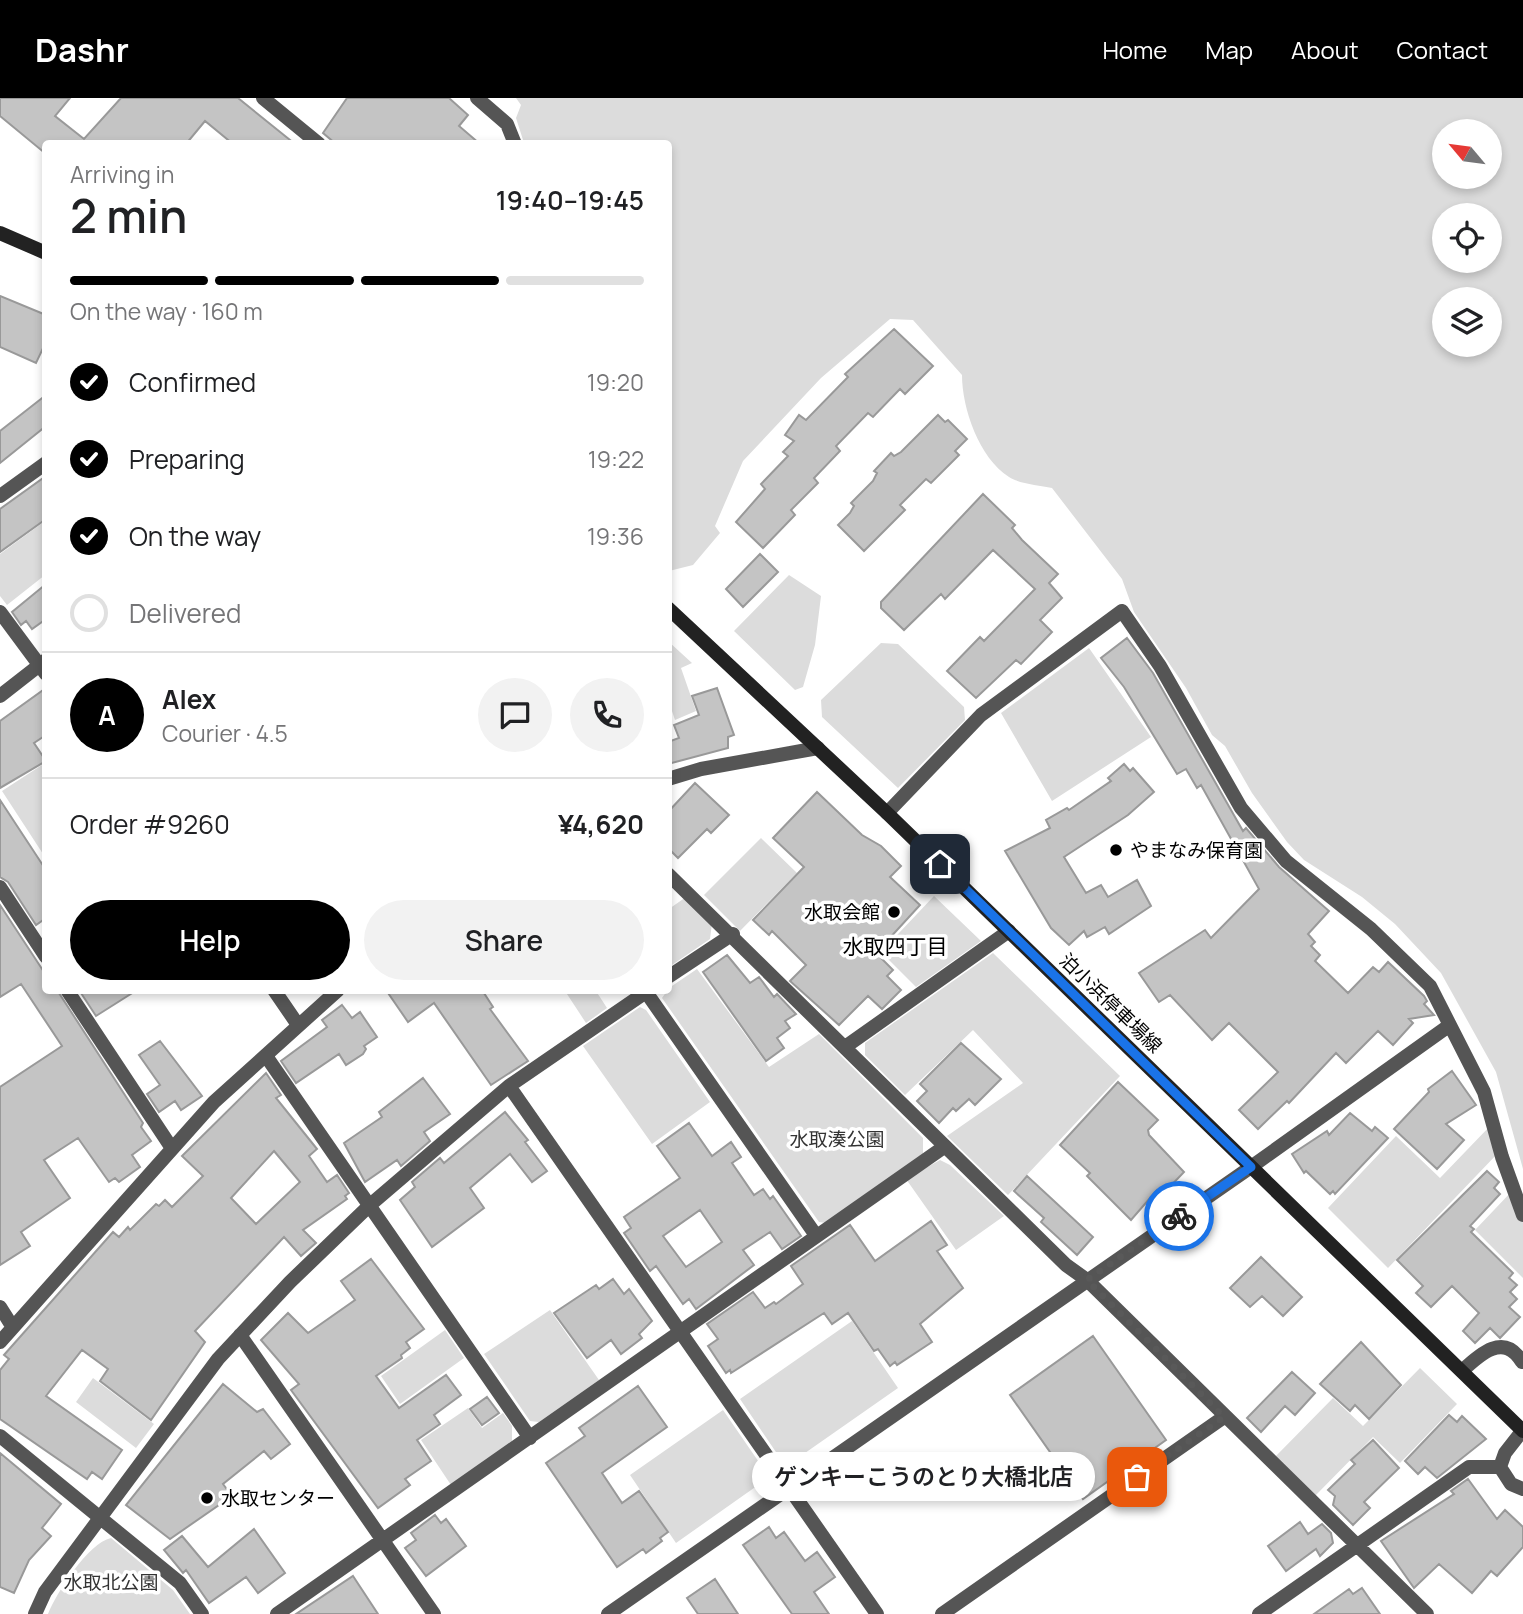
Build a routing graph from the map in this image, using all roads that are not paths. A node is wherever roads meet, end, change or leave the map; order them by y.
1 (263, 98) edge
2 (477, 98) edge
3 (314, 140) edge
4 (513, 140) edge
5 (0, 233) edge
6 (42, 251) edge
7 (42, 466) edge
8 (0, 496) edge
9 (0, 612) edge
10 (672, 612) edge
11 (42, 666) edge
12 (42, 668) edge
13 (0, 696) edge
14 (818, 748) junction
15 (672, 778) edge
16 (887, 813) junction
17 (672, 878) edge
18 (0, 887) edge
19 (1009, 931) junction
20 (733, 934) junction
21 (42, 951) edge
22 (672, 974) edge
23 (70, 994) edge
24 (277, 994) edge
25 (333, 994) edge
26 (643, 994) edge
27 (649, 994) edge
28 (298, 1025) junction
29 (1450, 1025) junction
30 (845, 1047) junction
31 (266, 1056) junction
32 (509, 1086) junction
33 (171, 1147) junction
34 (944, 1147) junction
35 (1251, 1167) junction
36 (370, 1205) junction
37 (1523, 1215) edge
38 (815, 1234) junction
39 (1087, 1280) junction
40 (0, 1307) edge
41 (12, 1326) junction
42 (682, 1331) junction
43 (240, 1335) junction
44 (0, 1342) edge
45 (1523, 1361) edge
46 (1462, 1371) junction
47 (1224, 1417) junction
48 (1523, 1430) edge
49 (0, 1436) edge
50 (530, 1438) junction
51 (1500, 1467) junction
52 (790, 1486) junction
53 (1523, 1489) edge
54 (101, 1517) junction
55 (384, 1541) junction
56 (1357, 1546) junction
57 (35, 1614) edge
58 (202, 1614) edge
59 (278, 1614) edge
60 (434, 1614) edge
61 (608, 1614) edge
62 (877, 1614) edge
63 (942, 1614) edge
64 (1259, 1614) edge
65 (1427, 1614) edge

1 - 3 street
2 - 4 street
5 - 6 main road
7 - 8 street
9 - 11 street
10 - 14 main road, 泊小浜停車場線
12 - 13 street
14 - 15 street
14 - 16 main road, 泊小浜停車場線
16 - 19 main road, 泊小浜停車場線
16 - 29 street
17 - 20 street
18 - 21 street
19 - 30 street
19 - 35 main road, 泊小浜停車場線
20 - 22 street
20 - 30 street
23 - 33 street
24 - 28 street
25 - 28 street
26 - 32 street
27 - 38 street
28 - 31 street
29 - 35 street
29 - 37 street
30 - 34 street
31 - 33 street
31 - 36 street
32 - 36 street
32 - 42 street
33 - 41 street
34 - 38 street
34 - 39 street
35 - 39 street
35 - 46 main road, 泊小浜停車場線
36 - 43 street
36 - 50 street
38 - 42 street
39 - 47 street
39 - 52 street
40 - 41 street
41 - 44 street
42 - 50 street
42 - 52 street
43 - 54 street
43 - 55 street
45 - 46 street
46 - 48 main road, 泊小浜停車場線
47 - 56 street
47 - 63 street
48 - 51 street
49 - 54 street
50 - 55 street
51 - 53 street
51 - 56 street
52 - 61 street
52 - 62 street
54 - 57 street
54 - 58 street
55 - 59 street
55 - 60 street
56 - 64 street
56 - 65 street

